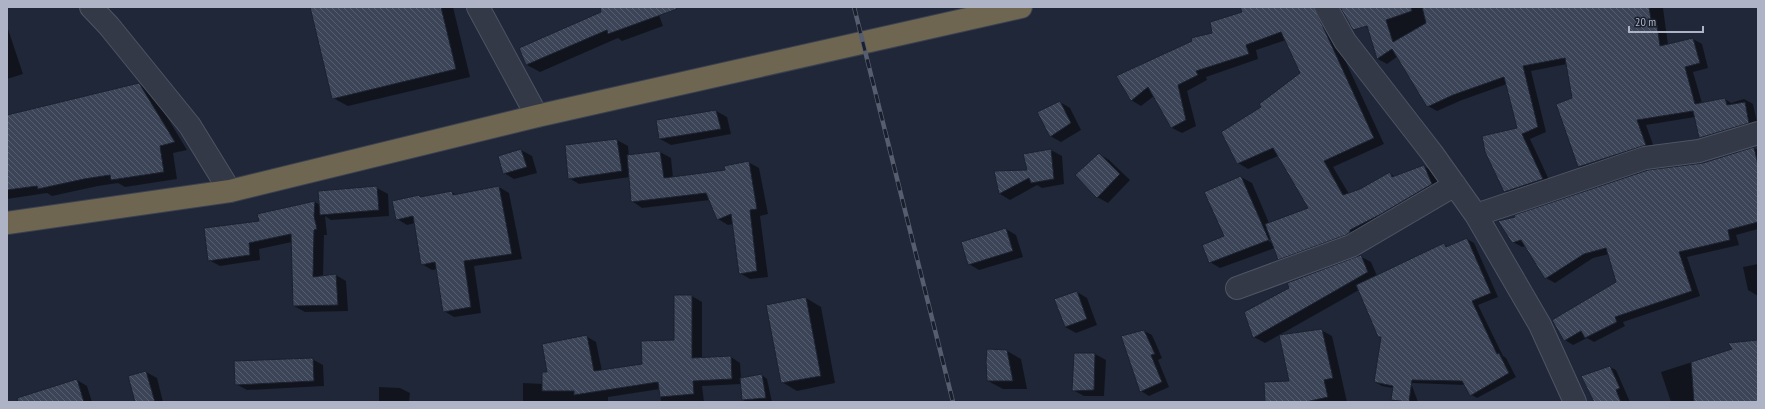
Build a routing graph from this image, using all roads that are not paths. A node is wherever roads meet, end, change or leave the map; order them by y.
1 (91, 7) edge
2 (478, 7) edge
3 (1021, 7) edge
4 (1326, 7) edge
5 (537, 116) junction
6 (1758, 133) edge
7 (1455, 185) junction
8 (230, 191) junction
9 (1476, 215) junction
10 (7, 222) edge
11 (1237, 288) dead end
12 (1575, 402) edge

1 - 8 street
2 - 5 street
3 - 5 highway
4 - 7 street
5 - 8 highway
6 - 9 street
7 - 9 street
7 - 11 street
8 - 10 highway
9 - 12 street

